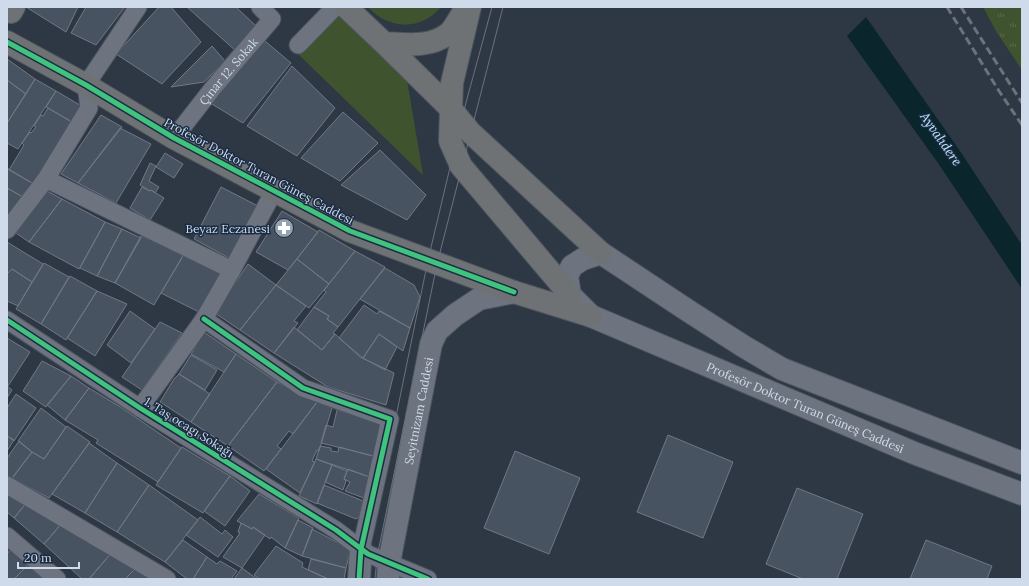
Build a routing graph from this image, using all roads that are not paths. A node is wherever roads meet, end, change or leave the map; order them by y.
1 (138, 7) edge
2 (260, 7) edge
3 (335, 7) edge
4 (346, 7) edge
5 (467, 7) edge
6 (470, 7) edge
7 (7, 42) edge
8 (384, 42) junction
9 (298, 45) dead end
10 (86, 84) junction
11 (451, 110) junction
12 (174, 138) junction
13 (46, 179) junction
14 (274, 191) junction
15 (7, 230) edge
16 (601, 253) junction
17 (232, 270) junction
18 (514, 292) junction
19 (570, 295) junction
20 (590, 316) junction
21 (204, 319) junction
22 (7, 320) edge
23 (140, 408) junction
24 (1022, 463) edge
25 (7, 485) edge
26 (1022, 494) edge
27 (7, 536) edge
28 (361, 549) junction
29 (388, 571) edge
30 (57, 579) edge
31 (167, 579) edge
32 (359, 579) edge
33 (428, 579) edge

1 - 10 street
2 - 12 street, Çınar 12. Sokak
3 - 9 street
4 - 8 main road
5 - 8 main road
6 - 11 main road
7 - 10 main road, Profesör Doktor Turan Güneş Caddesi
8 - 11 main road
10 - 12 main road, Profesör Doktor Turan Güneş Caddesi
10 - 13 street
11 - 16 main road
11 - 19 main road
12 - 14 main road, Profesör Doktor Turan Güneş Caddesi
13 - 15 street
13 - 17 street
14 - 17 street
14 - 18 main road, Profesör Doktor Turan Güneş Caddesi
16 - 19 main road
16 - 24 main road
17 - 21 street
18 - 20 main road, Profesör Doktor Turan Güneş Caddesi
18 - 29 main road, Seyitnizam Caddesi
19 - 20 main road
20 - 26 main road, Profesör Doktor Turan Güneş Caddesi
21 - 23 street
21 - 28 street
22 - 23 street, 1. Taş ocagı Sokağı
23 - 28 street, 1. Taş ocagı Sokağı
25 - 31 street
27 - 30 street
28 - 29 street, 1. Taş ocagı Sokağı
28 - 32 main road
29 - 33 street, 1. Taş ocagı Sokağı

